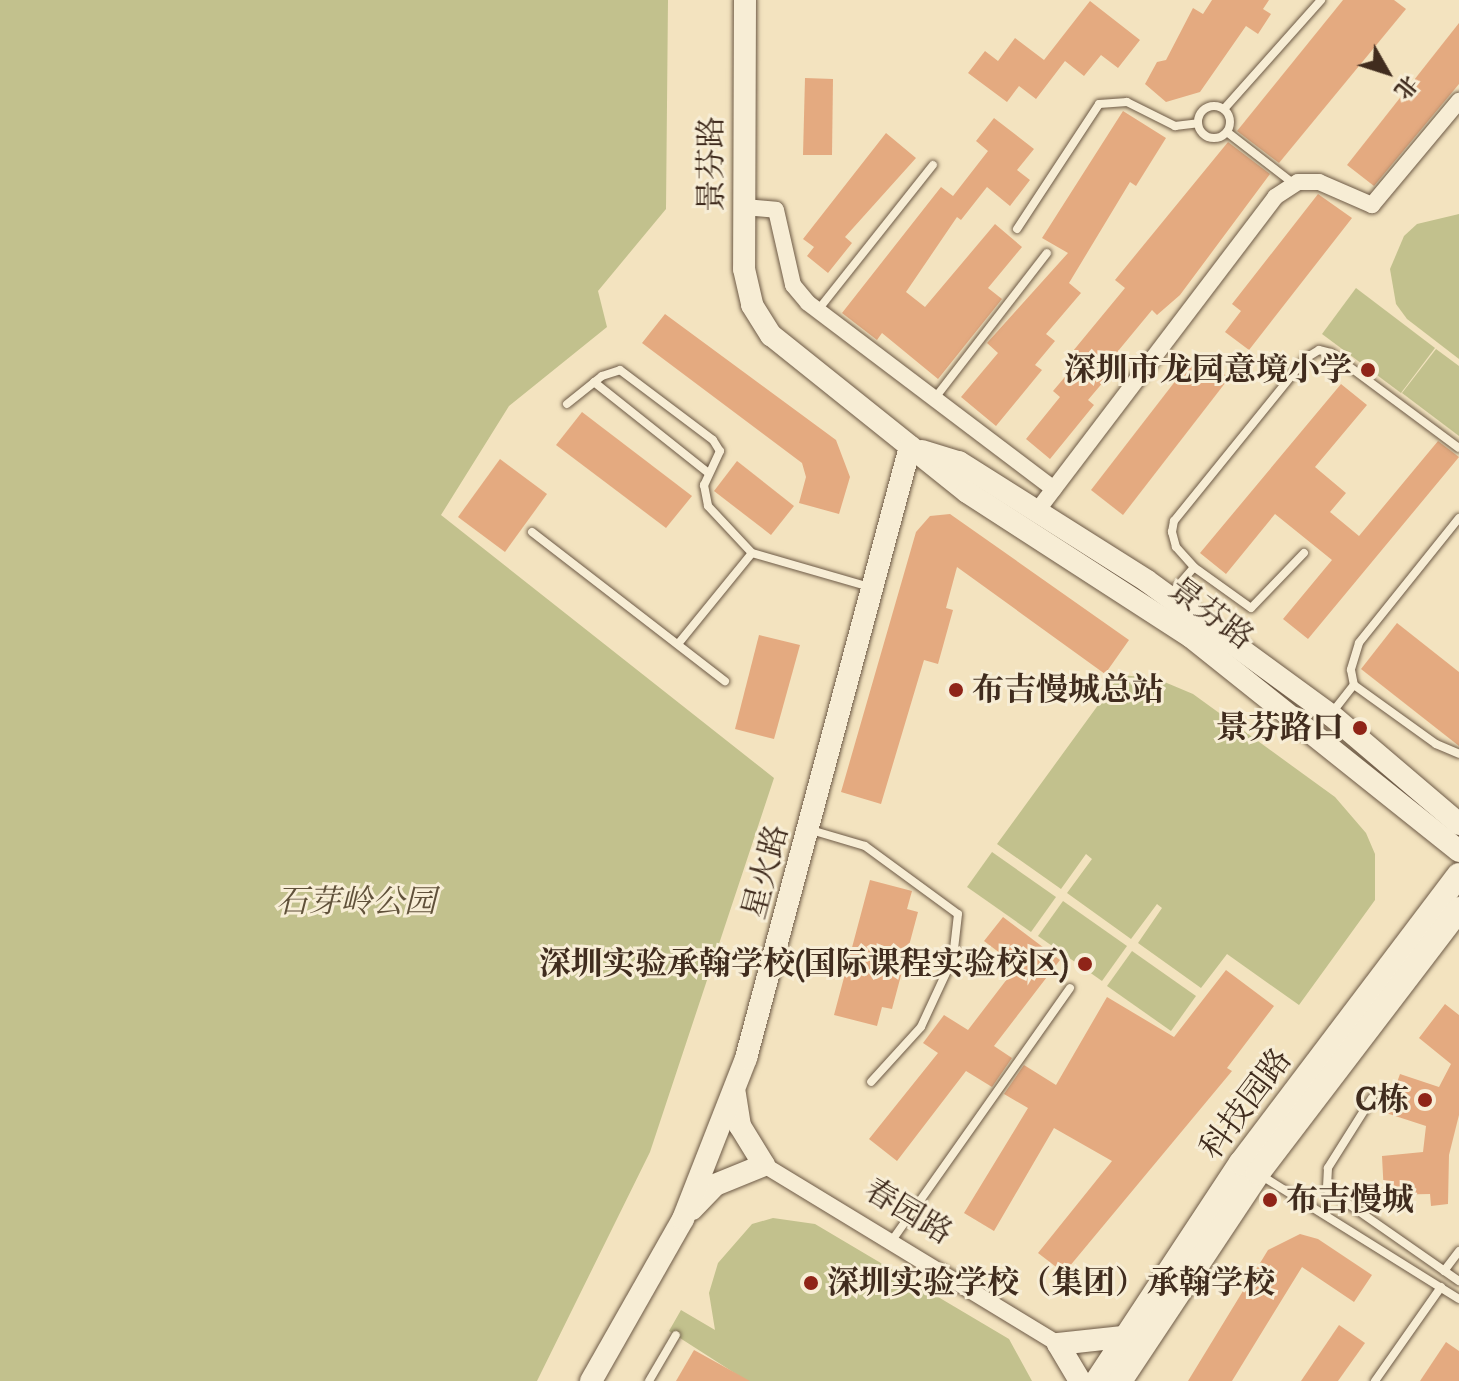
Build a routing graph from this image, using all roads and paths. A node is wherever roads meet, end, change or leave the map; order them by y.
1 (745, 0) edge
2 (1321, 0) edge
3 (1459, 101) edge
4 (1224, 109) junction
5 (1198, 123) junction
6 (1227, 132) junction
7 (933, 165) dead end
8 (1294, 184) junction
9 (744, 207) junction
10 (1017, 229) dead end
11 (1047, 253) dead end
12 (818, 310) junction
13 (594, 382) junction
14 (935, 398) junction
15 (567, 404) dead end
16 (910, 447) junction
17 (1459, 448) edge
18 (707, 472) junction
19 (1054, 489) junction
20 (1037, 511) junction
21 (1459, 518) edge
22 (532, 532) dead end
23 (752, 553) junction
24 (1304, 553) dead end
25 (1194, 567) junction
26 (875, 588) junction
27 (1168, 597) junction
28 (678, 644) junction
29 (725, 681) dead end
30 (1354, 685) junction
31 (1331, 715) junction
32 (1459, 754) edge
33 (1459, 824) edge
34 (811, 830) junction
35 (1459, 851) edge
36 (1459, 875) edge
37 (1459, 909) edge
38 (1070, 988) dead end
39 (871, 1082) dead end
40 (735, 1090) junction
41 (1372, 1098) dead end
42 (764, 1165) junction
43 (1258, 1173) junction
44 (683, 1219) junction
45 (893, 1239) junction
46 (1459, 1251) edge
47 (1444, 1271) junction
48 (1459, 1281) edge
49 (1441, 1287) junction
50 (1459, 1299) edge
51 (676, 1335) dead end
52 (1121, 1337) junction
53 (1058, 1344) junction
54 (591, 1381) edge
55 (649, 1381) edge
56 (1080, 1381) edge
57 (1097, 1381) edge
58 (1120, 1381) edge
59 (1375, 1381) edge

1 - 9 street, 景芬路
2 - 4 lane
3 - 8 street
4 - 5 lane
4 - 6 lane
5 - 6 lane
5 - 10 lane
6 - 8 lane
7 - 12 lane
8 - 19 street
9 - 12 street
9 - 16 street, 景芬路
11 - 14 lane
12 - 14 street
13 - 15 lane
13 - 18 lane
13 - 18 lane
14 - 19 street
16 - 20 street, 景芬路
16 - 26 street, 星火路
16 - 35 street, 景芬路
17 - 25 lane
18 - 23 lane
19 - 20 street
20 - 27 street, 景芬路
21 - 30 lane
22 - 28 lane
23 - 26 lane
23 - 28 lane
24 - 25 lane
25 - 27 lane
26 - 34 street, 星火路
27 - 31 street, 景芬路
28 - 29 lane
30 - 31 lane
30 - 32 lane
31 - 33 street, 景芬路
34 - 39 lane
34 - 40 street, 星火路
36 - 52 main road, 科技园路
37 - 43 main road, 科技园路
38 - 45 lane
40 - 42 street, 春园路
40 - 44 street, 星火路
41 - 47 lane
42 - 44 street
42 - 45 street, 春园路
43 - 49 lane
43 - 58 main road, 科技园路
44 - 54 street, 星火路
45 - 53 street, 春园路
46 - 47 lane
47 - 48 lane
49 - 50 lane
49 - 59 lane
51 - 55 lane
52 - 53 street
52 - 57 main road, 科技园路
53 - 56 street, 春园路

